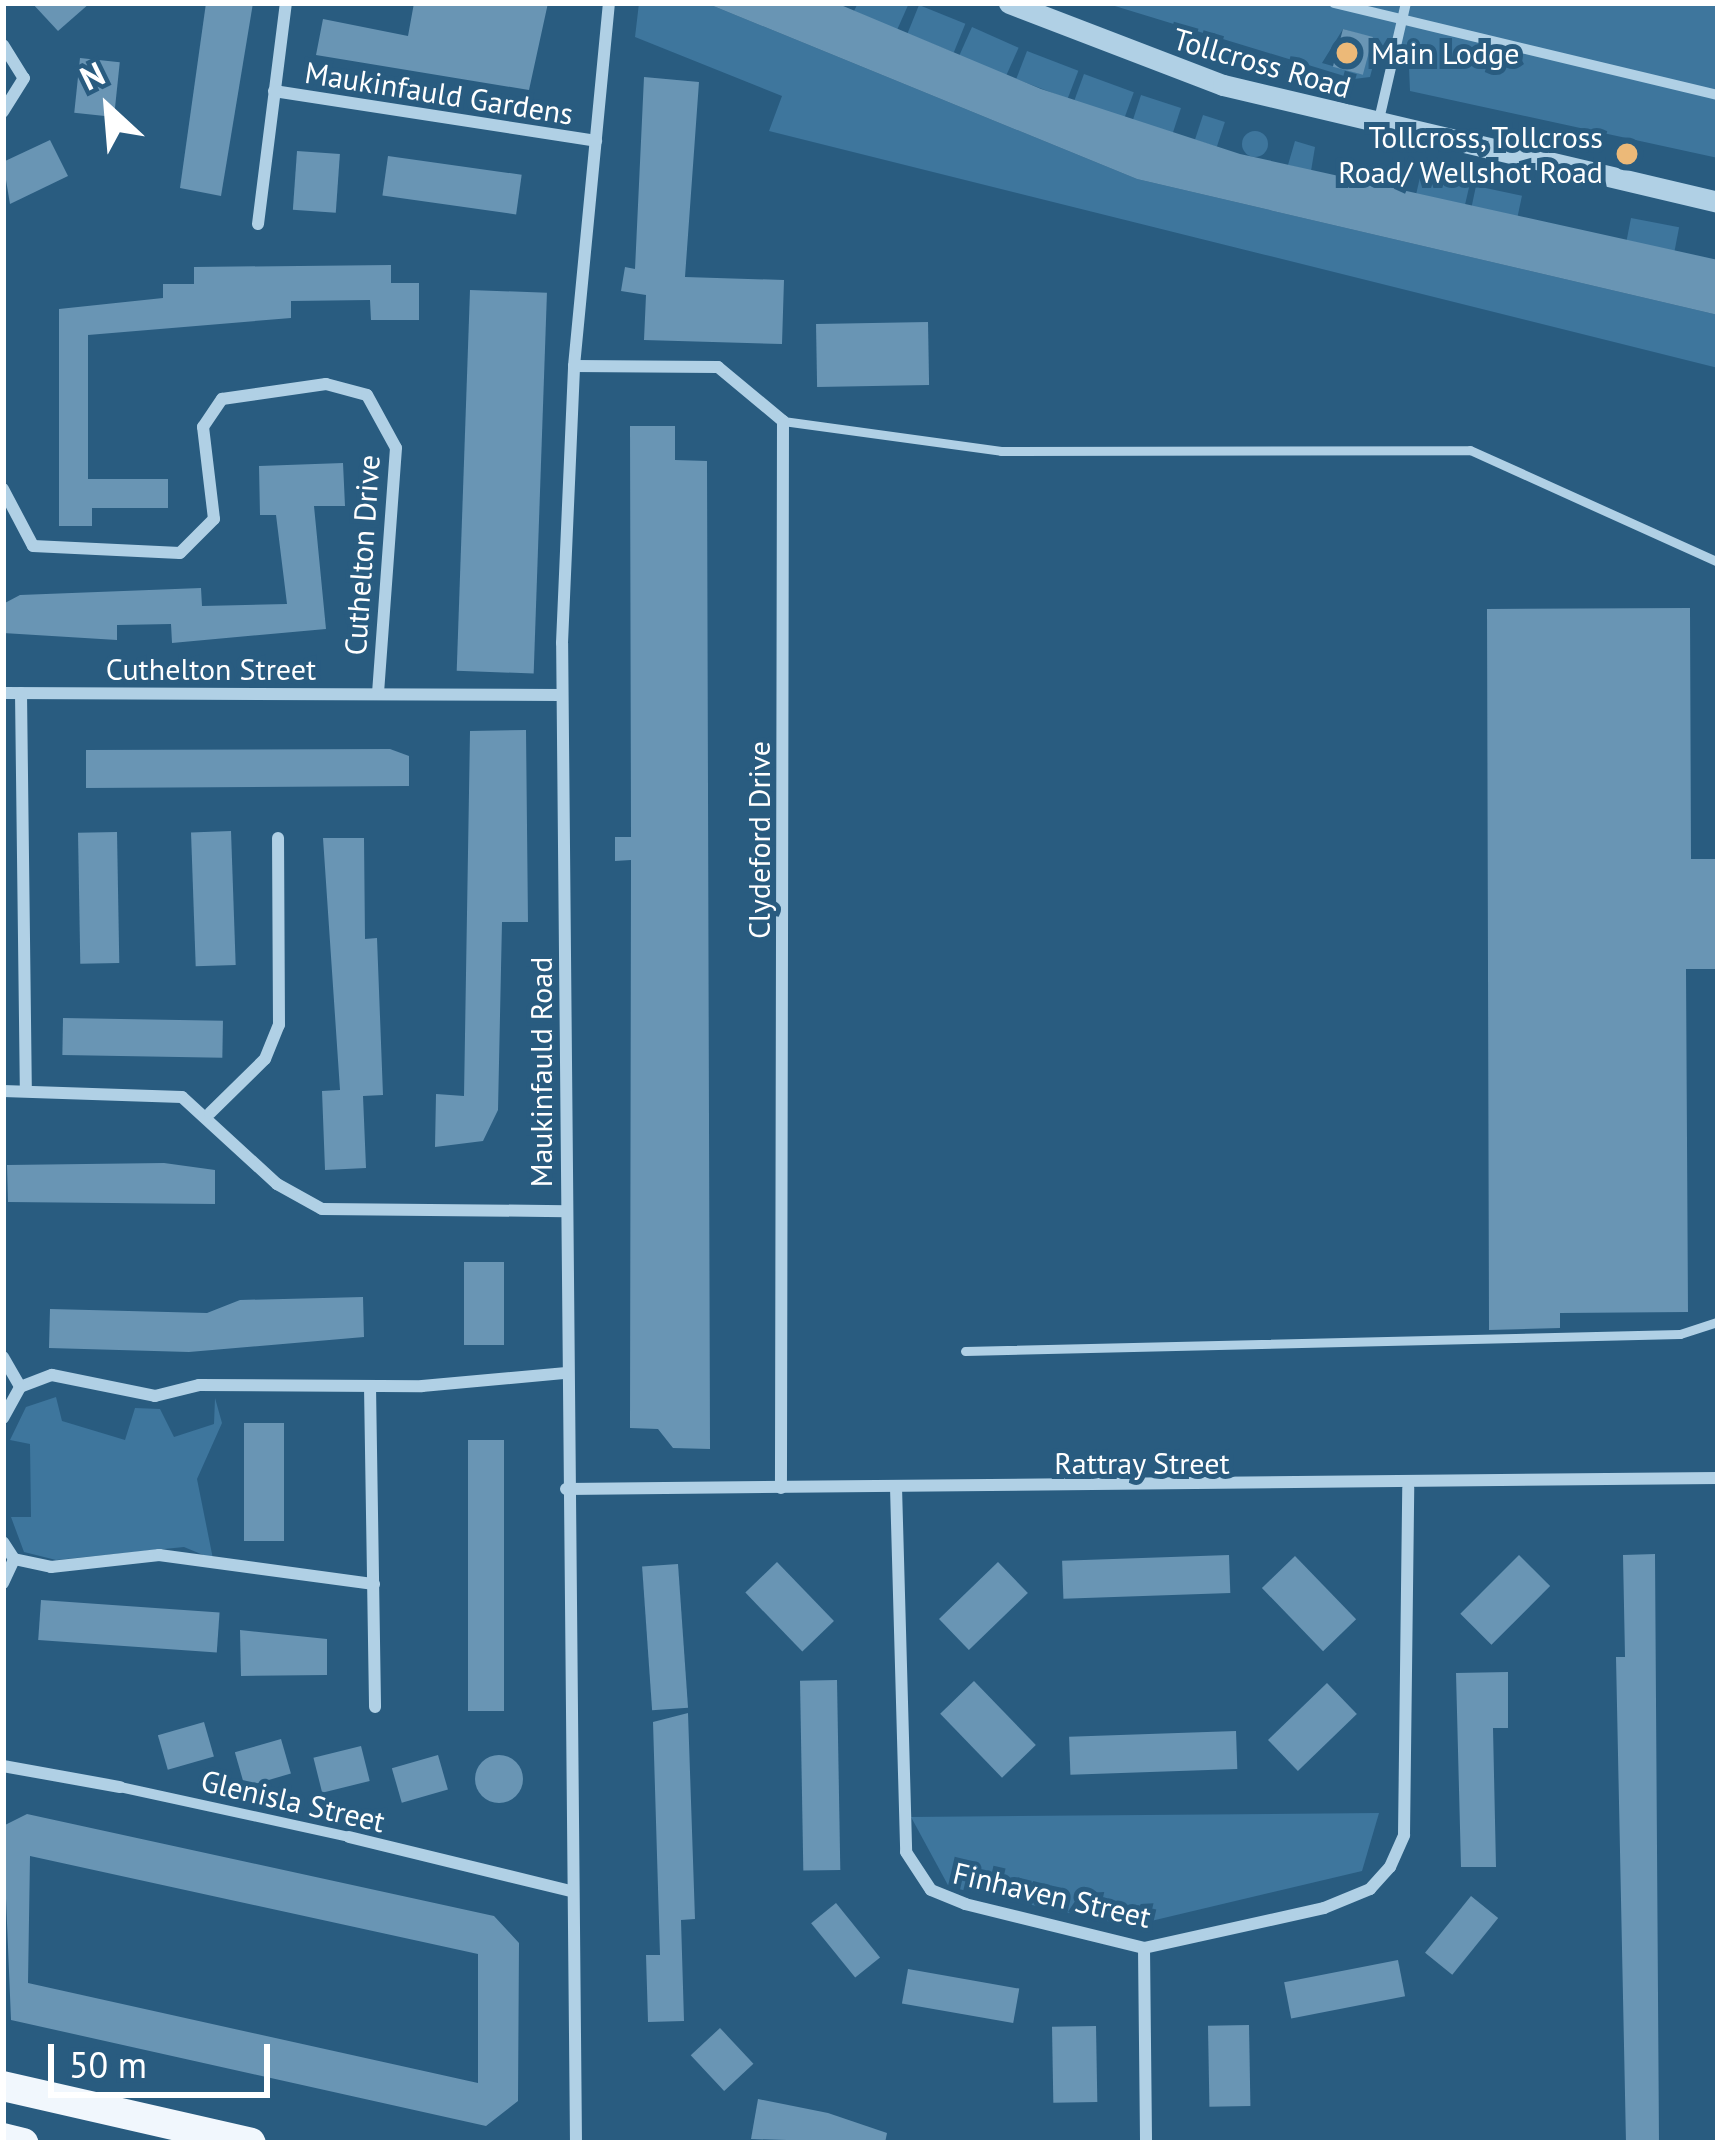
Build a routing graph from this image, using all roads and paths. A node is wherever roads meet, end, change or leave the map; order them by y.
1 (286, 3) edge
2 (609, 3) edge
3 (1009, 3) edge
4 (1334, 3) edge
5 (1406, 3) edge
6 (1402, 21) junction
7 (3, 45) edge
8 (274, 92) junction
9 (1718, 95) edge
10 (3, 112) edge
11 (1378, 127) junction
12 (596, 141) junction
13 (1718, 202) edge
14 (258, 224) dead end
15 (574, 366) junction
16 (783, 422) junction
17 (3, 489) edge
18 (1718, 562) edge
19 (3, 692) edge
20 (21, 692) junction
21 (378, 693) junction
22 (562, 694) junction
23 (278, 838) dead end
24 (3, 1091) edge
25 (26, 1091) junction
26 (210, 1113) junction
27 (566, 1211) junction
28 (1718, 1322) edge
29 (965, 1351) dead end
30 (3, 1357) edge
31 (566, 1372) junction
32 (370, 1386) junction
33 (20, 1387) junction
34 (3, 1418) edge
35 (1718, 1478) edge
36 (896, 1486) junction
37 (782, 1488) junction
38 (1408, 1488) junction
39 (566, 1489) junction
40 (3, 1542) edge
41 (14, 1559) junction
42 (3, 1583) edge
43 (374, 1584) junction
44 (375, 1707) dead end
45 (3, 1766) edge
46 (120, 1787) joint
47 (349, 1837) joint
48 (570, 1891) junction
49 (1144, 1948) junction
50 (3, 2086) edge
51 (3, 2138) edge
52 (23, 2143) edge
53 (251, 2143) edge
54 (576, 2143) edge
55 (1146, 2143) edge

1 - 8 street, Maukinfauld Gardens
2 - 12 street, Maukinfauld Road
3 - 11 street, Tollcross Road
4 - 6 street
5 - 6 street
6 - 9 street
6 - 11 street
7 - 10 street
8 - 12 street, Maukinfauld Gardens
8 - 14 street, Maukinfauld Gardens
11 - 13 street, Tollcross Road
12 - 15 street, Maukinfauld Road
15 - 16 street
15 - 22 street, Maukinfauld Road
16 - 18 lane
16 - 37 street, Clydeford Drive
17 - 21 street, Cuthelton Drive
19 - 20 street, Cuthelton Street
20 - 21 street, Cuthelton Street
20 - 25 street
21 - 22 street, Cuthelton Street
22 - 27 street, Maukinfauld Road
23 - 26 street
24 - 25 street
25 - 26 street
26 - 27 street
27 - 31 street, Maukinfauld Road
28 - 29 lane
30 - 33 street
31 - 32 street
31 - 39 street, Maukinfauld Road
32 - 33 street
32 - 43 street
33 - 34 street
35 - 38 street, Rattray Street
36 - 37 street, Rattray Street
36 - 38 street, Rattray Street
36 - 49 street, Finhaven Street
37 - 39 street, Rattray Street
38 - 49 street, Finhaven Street
39 - 48 street, Maukinfauld Road
40 - 41 street
41 - 42 street
41 - 43 street
43 - 44 street
45 - 46 street, Glenisla Street
46 - 47 street, Glenisla Street
47 - 48 street, Glenisla Street
48 - 54 street, Maukinfauld Road
49 - 55 street
50 - 53 main road
51 - 52 main road

